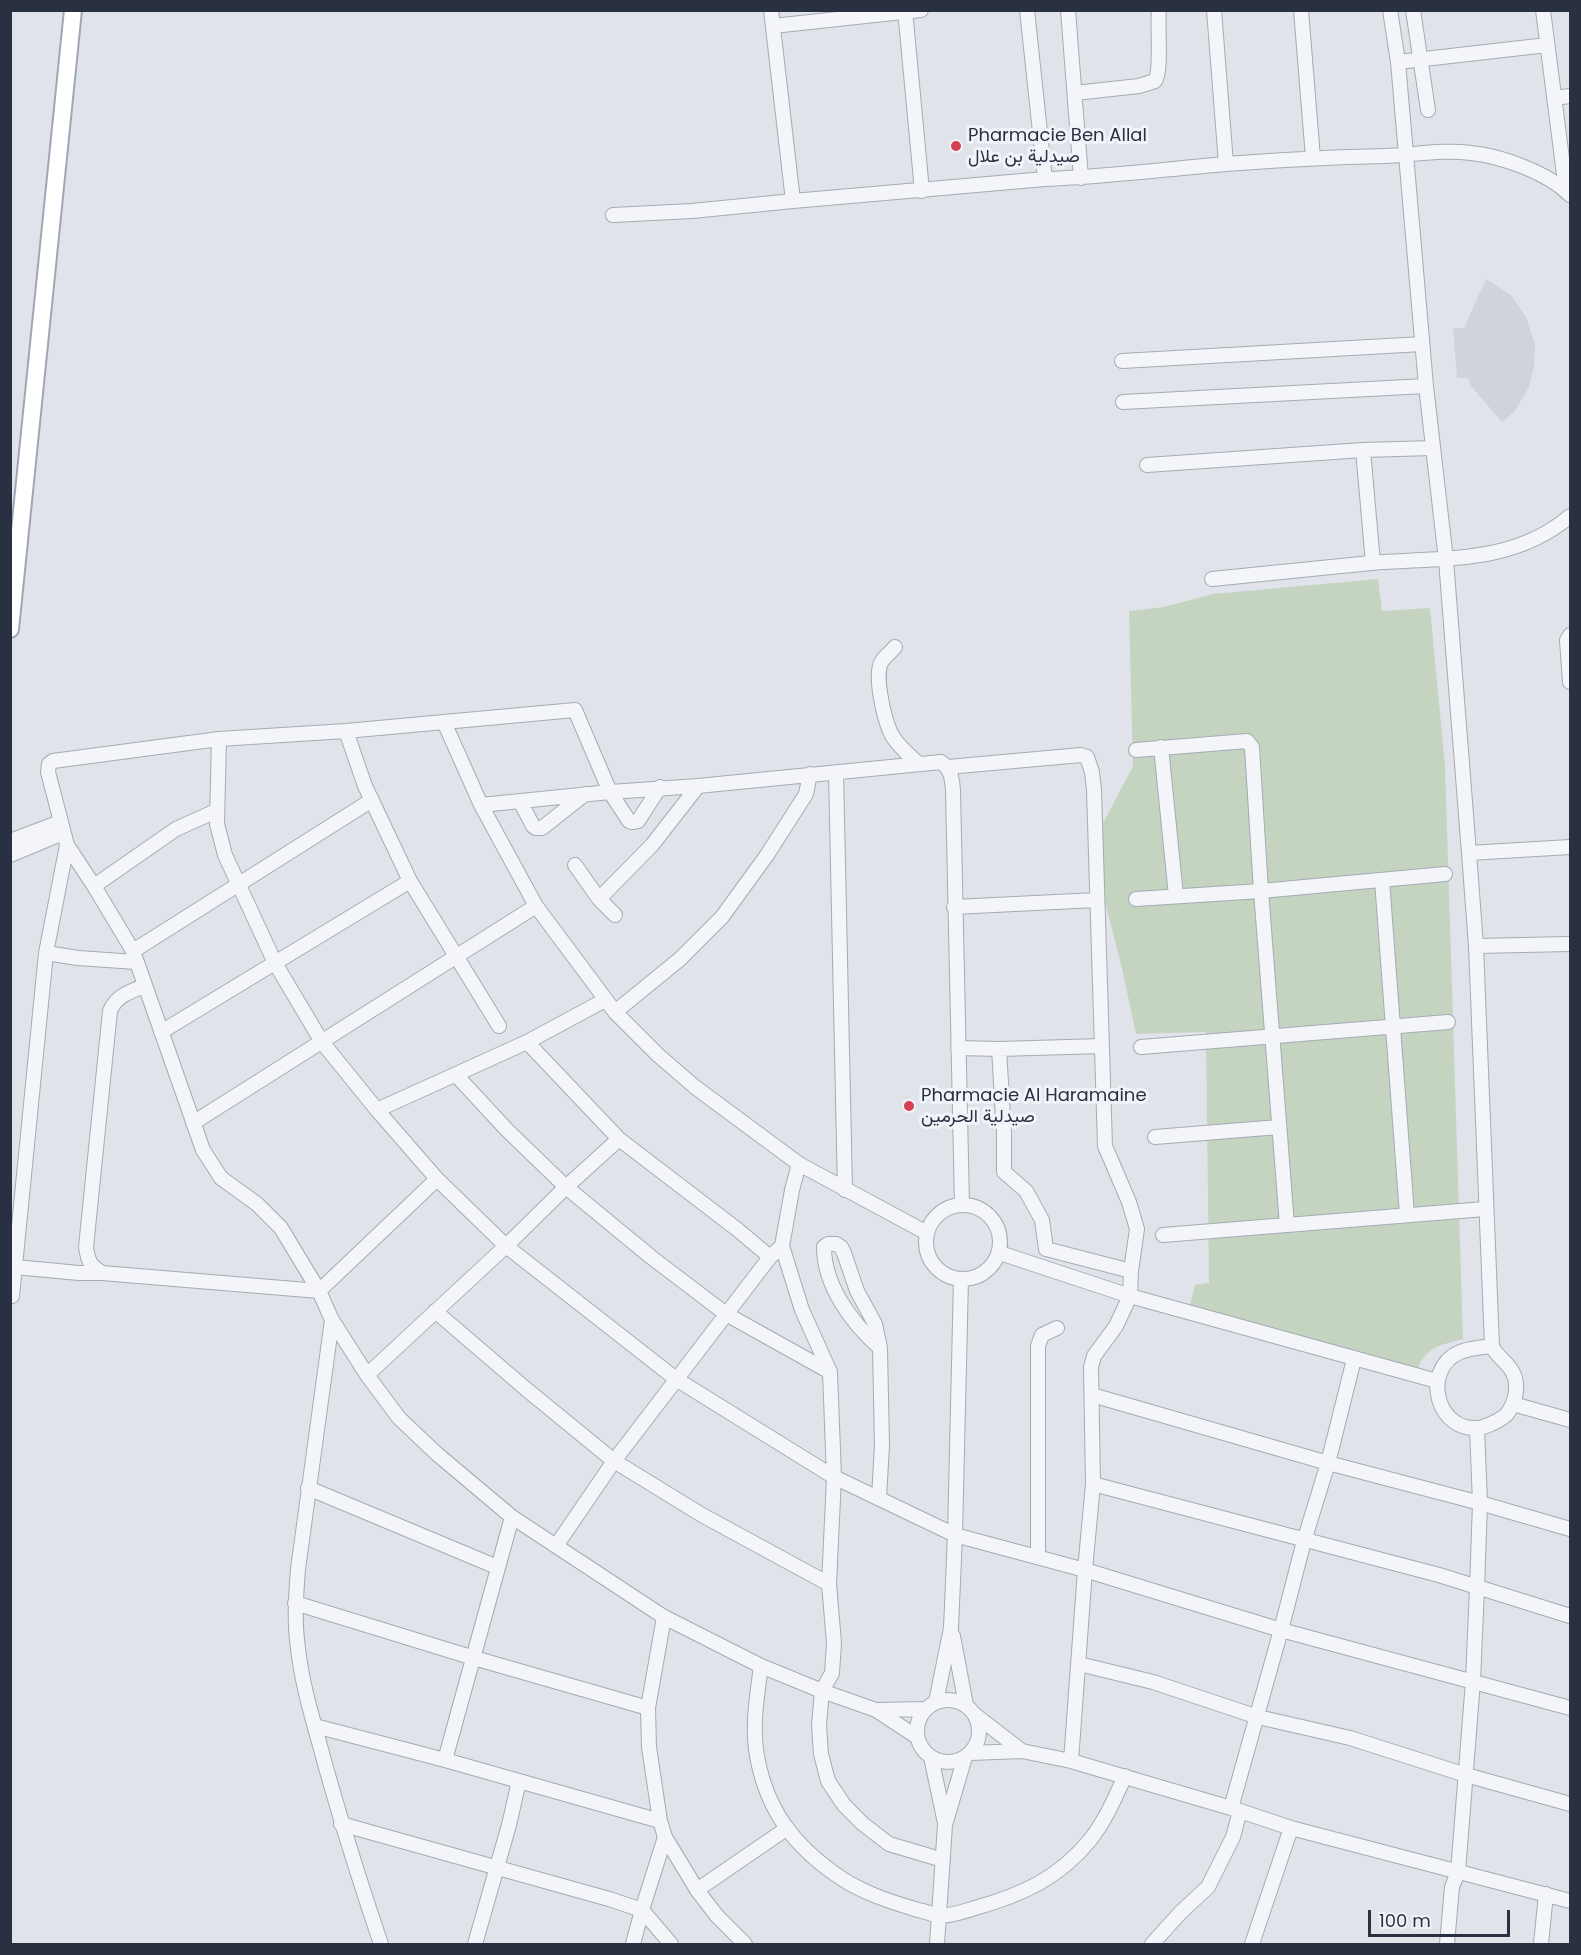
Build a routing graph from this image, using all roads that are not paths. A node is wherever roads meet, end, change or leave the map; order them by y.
1 (73, 10) edge
2 (771, 10) edge
3 (921, 10) edge
4 (1027, 10) edge
5 (1068, 10) edge
6 (1159, 10) edge
7 (1214, 10) edge
8 (1301, 10) edge
9 (1390, 10) edge
10 (1413, 10) edge
11 (1543, 10) edge
12 (906, 11) edge
13 (773, 26) junction
14 (1547, 45) junction
15 (1420, 60) junction
16 (1398, 62) junction
17 (1075, 93) junction
18 (1570, 96) edge
19 (1554, 98) junction
20 (1428, 110) dead end
21 (1406, 155) junction
22 (1313, 158) junction
23 (1226, 164) junction
24 (1081, 178) junction
25 (1045, 179) junction
26 (922, 191) junction
27 (1568, 192) edge
28 (793, 201) junction
29 (613, 215) dead end
30 (1422, 345) junction
31 (1122, 361) dead end
32 (1426, 386) junction
33 (1123, 402) dead end
34 (1432, 448) junction
35 (1363, 450) junction
36 (1147, 465) dead end
37 (1570, 516) edge
38 (1446, 560) junction
39 (1373, 563) junction
40 (1212, 579) dead end
41 (10, 629) edge
42 (1570, 635) edge
43 (895, 647) dead end
44 (1570, 682) edge
45 (444, 722) junction
46 (346, 731) junction
47 (219, 739) junction
48 (1161, 747) junction
49 (1136, 750) dead end
50 (919, 764) junction
51 (948, 766) junction
52 (836, 772) junction
53 (810, 774) junction
54 (698, 786) junction
55 (660, 787) junction
56 (610, 792) junction
57 (585, 794) junction
58 (372, 800) junction
59 (520, 801) junction
60 (481, 805) junction
61 (216, 811) junction
62 (63, 834) junction
63 (10, 841) edge
64 (1570, 847) edge
65 (1469, 853) junction
66 (10, 855) edge
67 (575, 865) dead end
68 (1445, 874) dead end
69 (410, 880) junction
70 (1382, 880) junction
71 (238, 885) junction
72 (94, 886) junction
73 (1261, 891) junction
74 (1176, 896) junction
75 (599, 899) junction
76 (1136, 899) dead end
77 (1096, 900) junction
78 (536, 906) junction
79 (954, 906) junction
80 (615, 915) dead end
81 (1570, 944) edge
82 (1476, 946) junction
83 (46, 953) junction
84 (134, 956) junction
85 (455, 957) junction
86 (275, 963) junction
87 (144, 986) junction
88 (605, 1000) junction
89 (615, 1012) junction
90 (1448, 1022) dead end
91 (499, 1026) dead end
92 (1393, 1026) junction
93 (161, 1032) junction
94 (1272, 1035) junction
95 (527, 1041) junction
96 (322, 1042) junction
97 (1102, 1046) junction
98 (1141, 1047) dead end
99 (958, 1048) junction
100 (999, 1049) junction
101 (456, 1075) junction
102 (377, 1110) junction
103 (193, 1123) junction
104 (1279, 1127) junction
105 (1155, 1137) dead end
106 (619, 1139) junction
107 (799, 1164) junction
108 (437, 1179) junction
109 (566, 1187) junction
110 (845, 1190) junction
111 (962, 1205) junction
112 (1485, 1209) junction
113 (1407, 1215) junction
114 (1287, 1225) junction
115 (927, 1233) junction
116 (1163, 1235) dead end
117 (506, 1246) junction
118 (782, 1246) junction
119 (1046, 1249) junction
120 (999, 1253) junction
121 (770, 1257) junction
122 (15, 1267) junction
123 (1042, 1267) junction
124 (1131, 1271) junction
125 (102, 1273) junction
126 (961, 1279) junction
127 (319, 1291) junction
128 (12, 1296) dead end
129 (1130, 1296) junction
130 (435, 1311) junction
131 (726, 1314) junction
132 (332, 1320) junction
133 (1058, 1328) dead end
134 (1492, 1346) junction
135 (880, 1348) junction
136 (1354, 1359) junction
137 (830, 1372) junction
138 (367, 1375) junction
139 (676, 1379) junction
140 (1437, 1380) junction
141 (1092, 1395) junction
142 (1513, 1404) junction
143 (1570, 1420) edge
144 (1477, 1428) junction
145 (614, 1461) junction
146 (1328, 1463) junction
147 (834, 1477) junction
148 (1093, 1484) junction
149 (308, 1488) junction
150 (879, 1498) junction
151 (1480, 1503) junction
152 (512, 1517) junction
153 (1570, 1529) edge
154 (955, 1534) junction
155 (1304, 1541) junction
156 (556, 1546) junction
157 (1038, 1557) junction
158 (497, 1567) junction
159 (1085, 1570) junction
160 (829, 1584) junction
161 (1477, 1588) junction
162 (295, 1603) junction
163 (1570, 1616) edge
164 (664, 1617) junction
165 (951, 1628) junction
166 (1281, 1630) junction
167 (474, 1658) junction
168 (1079, 1664) junction
169 (761, 1666) junction
170 (1473, 1681) junction
171 (822, 1691) junction
172 (931, 1705) junction
173 (648, 1708) junction
174 (1570, 1708) edge
175 (970, 1709) junction
176 (876, 1710) junction
177 (1258, 1717) junction
178 (315, 1726) junction
179 (917, 1737) junction
180 (1022, 1751) junction
181 (967, 1755) junction
182 (931, 1757) junction
183 (445, 1760) junction
184 (1071, 1761) junction
185 (1466, 1775) junction
186 (1125, 1776) junction
187 (519, 1781) junction
188 (1570, 1804) edge
189 (1236, 1810) junction
190 (660, 1821) junction
191 (341, 1824) junction
192 (945, 1825) junction
193 (1291, 1828) junction
194 (786, 1829) junction
195 (665, 1837) junction
196 (943, 1860) junction
197 (496, 1867) junction
198 (1458, 1872) junction
199 (697, 1890) junction
200 (1546, 1894) junction
201 (1570, 1901) edge
202 (642, 1910) junction
203 (940, 1916) junction
204 (381, 1944) edge
205 (475, 1944) edge
206 (633, 1944) edge
207 (670, 1944) edge
208 (745, 1944) edge
209 (937, 1944) edge
210 (1152, 1944) edge
211 (1252, 1944) edge
212 (1447, 1944) edge
213 (1541, 1944) edge

1 - 41 main road
2 - 13 street
3 - 12 street
4 - 25 street
5 - 17 street
6 - 17 street
7 - 23 street
8 - 22 street
9 - 16 street
10 - 15 street
11 - 14 street
12 - 13 street
12 - 26 street
13 - 28 street
14 - 15 street
14 - 19 street
15 - 16 street
15 - 20 street
16 - 21 street
17 - 24 street
18 - 19 street
19 - 27 street
21 - 22 street
21 - 27 street
21 - 30 street
22 - 23 street
23 - 24 street
24 - 25 street
25 - 26 street
26 - 28 street
28 - 29 street
30 - 31 street
30 - 32 street
32 - 33 street
32 - 34 street
34 - 35 street
34 - 38 street
35 - 36 street
35 - 39 street
37 - 38 street
38 - 39 street
38 - 65 street
39 - 40 street
42 - 44 street
43 - 50 street
45 - 46 street
45 - 56 street
45 - 60 street
46 - 47 street
46 - 58 street
47 - 61 street
47 - 62 street
48 - 49 street
48 - 73 street
48 - 74 street
50 - 51 street
50 - 52 street
51 - 77 street
51 - 79 street
52 - 53 street
52 - 110 street
53 - 54 street
53 - 89 street
54 - 55 street
54 - 75 street
55 - 56 street
55 - 56 street
56 - 57 street
57 - 59 street
57 - 59 street
58 - 69 street
58 - 71 street
59 - 60 street
60 - 78 street
61 - 71 street
61 - 72 street
62 - 63 street
62 - 66 street
62 - 72 street
62 - 83 street
64 - 65 street
65 - 82 street
67 - 75 street
68 - 70 street
69 - 85 street
69 - 86 street
70 - 73 street
70 - 92 street
71 - 84 street
71 - 86 street
72 - 84 street
73 - 74 street
73 - 94 street
74 - 76 street
75 - 80 street
77 - 79 street
77 - 97 street
78 - 85 street
78 - 88 street
79 - 99 street
81 - 82 street
82 - 112 street
83 - 84 street
83 - 122 street
84 - 87 street
85 - 91 street
85 - 96 street
86 - 93 street
86 - 96 street
87 - 93 street
87 - 125 street
88 - 89 street
88 - 95 street
89 - 107 street
90 - 92 street
92 - 94 street
92 - 113 street
93 - 103 street
94 - 98 street
94 - 104 street
95 - 101 street
95 - 106 street
96 - 102 street
96 - 103 street
97 - 100 street
97 - 124 street
99 - 100 street
99 - 111 street
100 - 119 street
101 - 102 street
101 - 109 street
102 - 108 street
103 - 127 street
104 - 105 street
104 - 114 street
106 - 109 street
106 - 121 street
107 - 110 street
107 - 118 street
108 - 117 street
108 - 127 street
109 - 117 street
109 - 131 street
110 - 115 street
111 - 115 street
111 - 120 street
112 - 113 street
112 - 134 street
113 - 114 street
114 - 116 street
115 - 126 street
117 - 130 street
117 - 139 street
118 - 121 street
118 - 137 street
119 - 123 street
119 - 124 street
120 - 123 street
120 - 126 street
121 - 131 street
122 - 125 street
122 - 128 street
123 - 129 street
124 - 129 street
125 - 127 street
126 - 154 street
127 - 132 street
129 - 136 street
129 - 141 street
130 - 138 street
130 - 145 street
131 - 137 street
131 - 139 street
132 - 138 street
132 - 149 street
133 - 157 street
134 - 140 street
134 - 142 street
135 - 135 street
135 - 150 street
136 - 140 street
136 - 146 street
137 - 147 street
138 - 152 street
139 - 145 street
139 - 147 street
140 - 144 street
141 - 146 street
141 - 148 street
142 - 143 street
142 - 144 street
144 - 151 street
145 - 156 street
145 - 160 street
146 - 151 street
146 - 155 street
147 - 150 street
147 - 160 street
148 - 155 street
148 - 159 street
149 - 158 street
149 - 162 street
150 - 154 street
151 - 153 street
151 - 161 street
152 - 156 street
152 - 158 street
154 - 157 street
154 - 165 street
155 - 161 street
155 - 166 street
156 - 164 street
157 - 159 street
158 - 167 street
159 - 166 street
159 - 168 street
160 - 171 street
161 - 163 street
161 - 170 street
162 - 167 street
162 - 178 street
164 - 169 street
164 - 173 street
165 - 172 street
165 - 175 street
166 - 170 street
166 - 177 street
167 - 173 street
167 - 183 street
168 - 177 street
168 - 184 street
169 - 171 street
169 - 194 street
170 - 174 street
170 - 185 street
171 - 176 street
171 - 196 street
172 - 175 street
172 - 176 street
172 - 179 street
173 - 190 street
175 - 180 street
175 - 181 street
176 - 179 street
177 - 185 street
177 - 189 street
178 - 183 street
178 - 191 street
179 - 182 street
180 - 181 street
180 - 184 street
181 - 182 street
181 - 192 street
182 - 192 street
183 - 187 street
184 - 186 street
185 - 188 street
185 - 198 street
186 - 189 street
186 - 203 street
187 - 190 street
187 - 197 street
189 - 193 street
189 - 210 street
190 - 195 street
191 - 197 street
191 - 204 street
192 - 196 street
193 - 198 street
193 - 211 street
194 - 199 street
194 - 203 street
195 - 199 street
195 - 202 street
196 - 203 street
197 - 202 street
197 - 205 street
198 - 200 street
198 - 212 street
199 - 208 street
200 - 201 street
200 - 213 street
202 - 206 street
202 - 207 street
203 - 209 street

